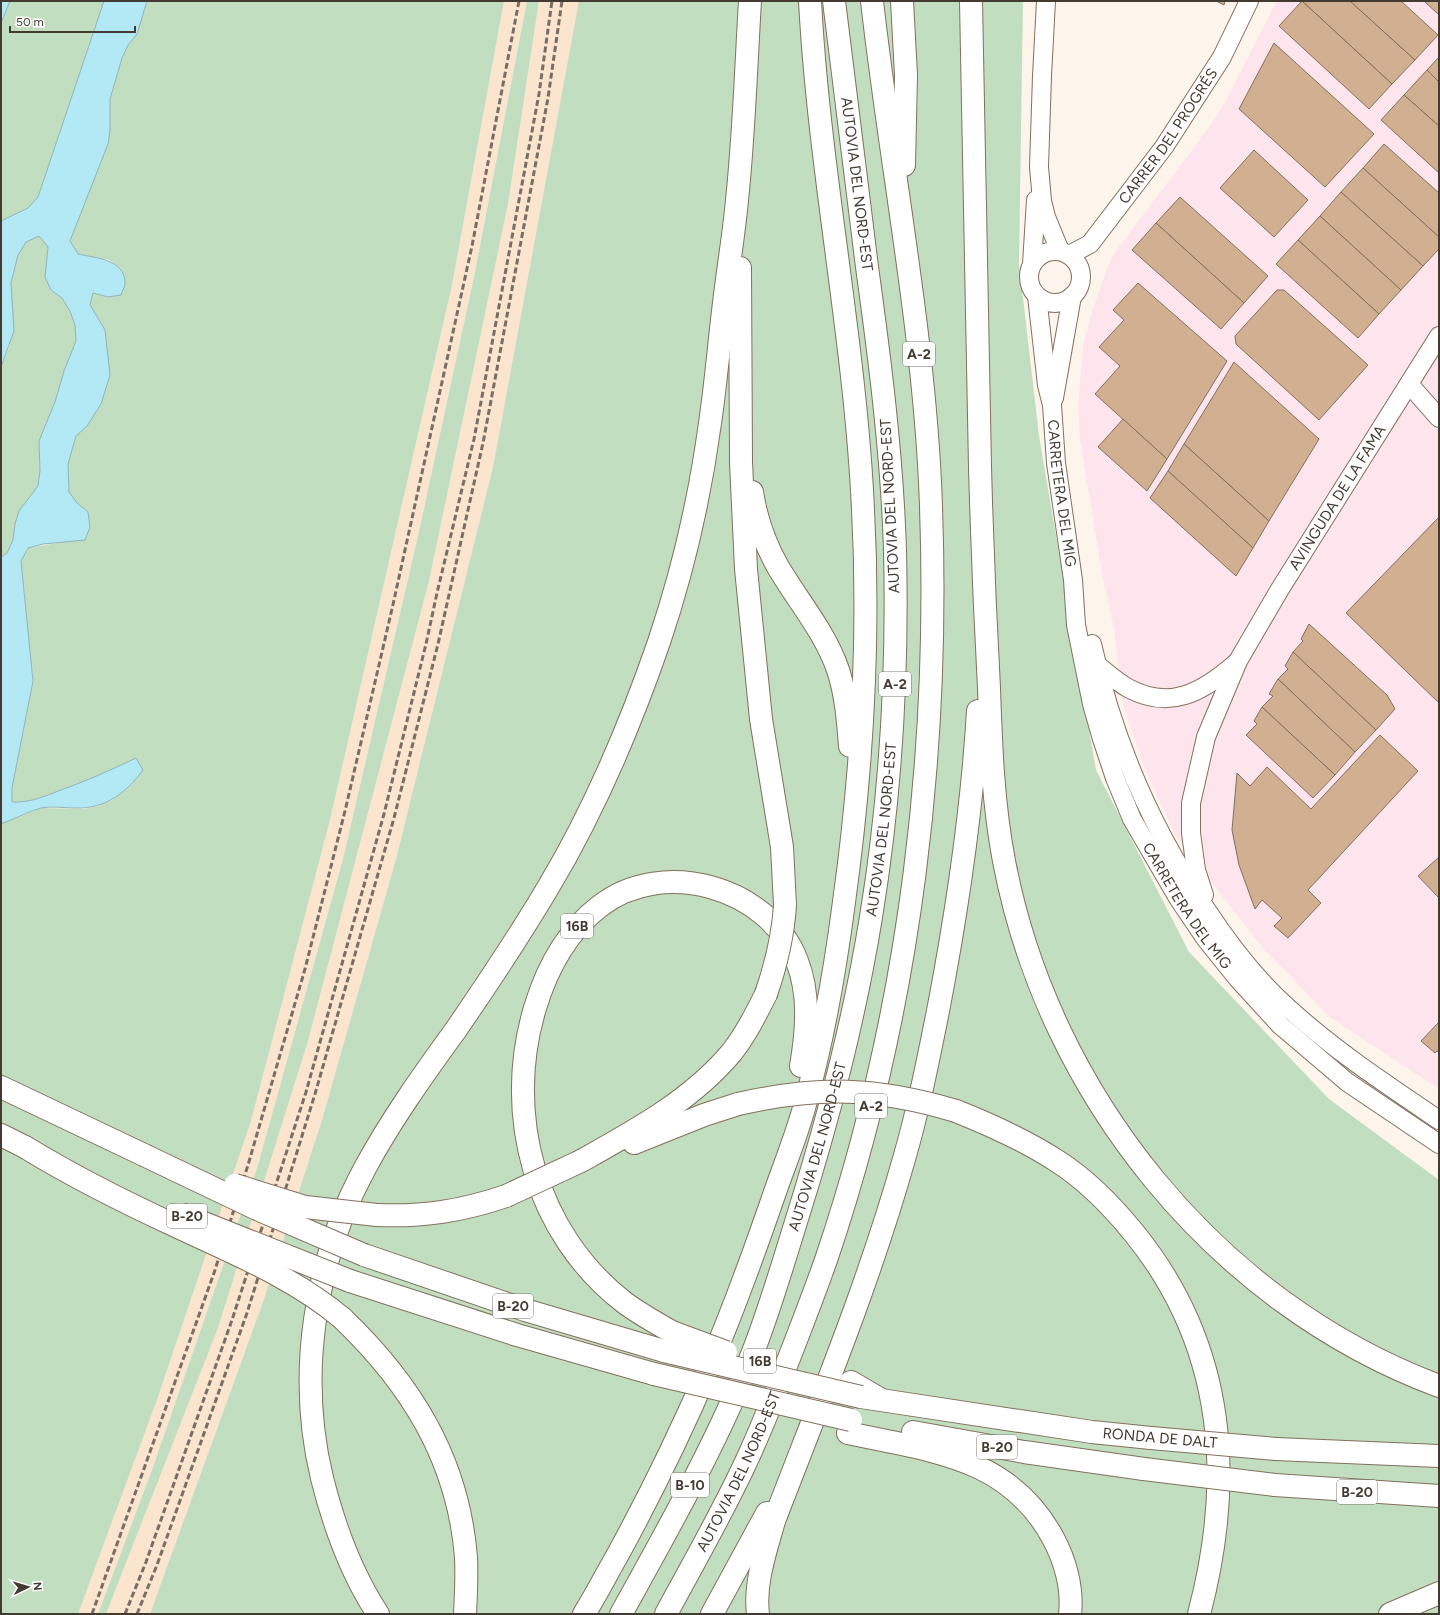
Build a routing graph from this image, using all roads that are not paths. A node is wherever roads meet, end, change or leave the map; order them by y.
1 (750, 1) edge
2 (810, 1) edge
3 (834, 1) edge
4 (872, 1) edge
5 (902, 1) edge
6 (971, 1) edge
7 (1046, 1) edge
8 (1249, 1) edge
9 (1039, 167) junction
10 (738, 196) junction
11 (902, 226) junction
12 (1064, 253) junction
13 (1032, 264) junction
14 (1037, 296) junction
15 (1072, 296) junction
16 (1439, 336) edge
17 (1409, 384) junction
18 (742, 397) junction
19 (1052, 406) junction
20 (1439, 418) edge
21 (982, 561) junction
22 (1073, 580) junction
23 (1238, 661) junction
24 (1096, 664) junction
25 (851, 856) junction
26 (1211, 917) junction
27 (1, 1087) edge
28 (1439, 1120) edge
29 (1, 1135) edge
30 (1439, 1144) edge
31 (25, 1147) junction
32 (144, 1155) junction
33 (582, 1164) junction
34 (783, 1169) junction
35 (668, 1341) junction
36 (752, 1353) joint
37 (789, 1358) joint
38 (833, 1368) junction
39 (1439, 1386) edge
40 (850, 1426) junction
41 (1439, 1456) edge
42 (1439, 1496) edge
43 (1216, 1524) junction
44 (1439, 1593) edge
45 (378, 1614) edge
46 (465, 1614) edge
47 (584, 1614) edge
48 (621, 1614) edge
49 (666, 1614) edge
50 (712, 1614) edge
51 (758, 1614) edge
52 (1070, 1614) edge
53 (1184, 1614) edge
54 (1199, 1614) edge
55 (1390, 1614) edge

1 - 10 highway
2 - 25 highway
3 - 36 highway, AUTOVIA DEL NORD-EST / A-2
4 - 11 highway, AUTOVIA DEL NORD-EST / A-2
5 - 11 highway
6 - 21 highway
7 - 9 street
8 - 12 street, CARRER DEL PROGRÉS
9 - 12 street
9 - 13 street
10 - 18 highway
10 - 45 highway
11 - 37 highway, AUTOVIA DEL NORD-EST / A-2
12 - 13 street
12 - 15 street
13 - 14 street
14 - 15 street
14 - 19 street, CARRETERA DEL MIG
15 - 19 street, CARRETERA DEL MIG
16 - 17 street, AVINGUDA DE LA FAMA
17 - 20 street
17 - 23 street, AVINGUDA DE LA FAMA
18 - 25 highway
18 - 33 highway, bridge
19 - 22 street, CARRETERA DEL MIG
21 - 38 highway
21 - 39 highway
22 - 24 street, CARRETERA DEL MIG
22 - 30 street, CARRETERA DEL MIG
23 - 24 street
23 - 26 street
24 - 26 street, CARRETERA DEL MIG
25 - 34 highway
26 - 28 street, CARRETERA DEL MIG
27 - 32 highway, B-20
29 - 31 highway, B-20
31 - 40 highway, B-20, bridge
31 - 46 highway, bridge
32 - 33 highway, bridge
32 - 35 highway, B-20, bridge
33 - 43 highway, bridge
34 - 35 highway, 16B
34 - 47 highway
35 - 41 highway, RONDA DE DALT / B-20, bridge
36 - 48 highway, AUTOVIA DEL NORD-EST / B-10
37 - 49 highway, AUTOVIA DEL NORD-EST / B-10
38 - 50 highway
38 - 51 highway
40 - 42 highway, B-20, bridge
40 - 52 highway
43 - 53 highway
43 - 54 highway
44 - 55 highway

